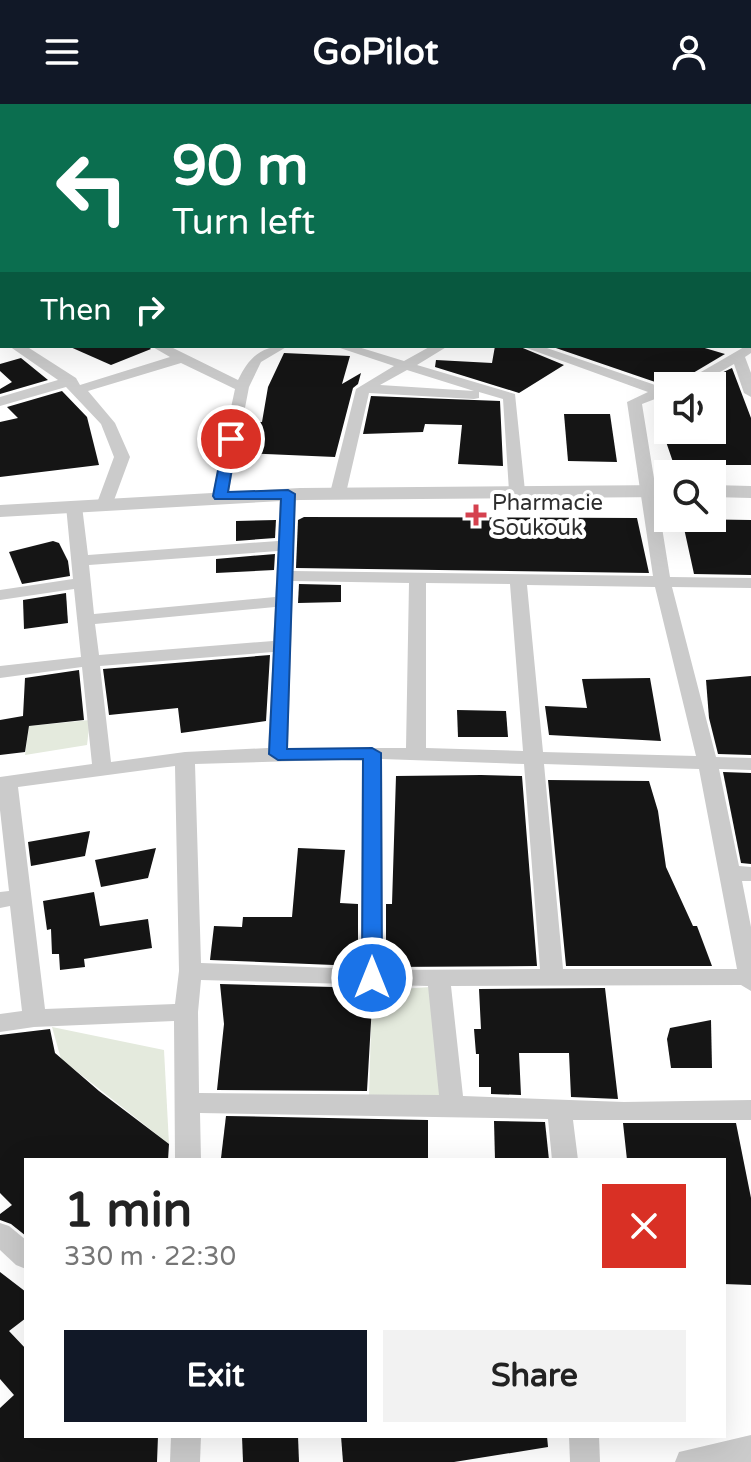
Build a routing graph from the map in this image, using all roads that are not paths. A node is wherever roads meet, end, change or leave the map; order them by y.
1 (19, 348) edge
2 (162, 348) edge
3 (277, 348) edge
4 (347, 348) edge
5 (438, 348) edge
6 (534, 348) edge
7 (741, 350) edge
8 (182, 358) junction
9 (407, 367) junction
10 (709, 372) edge
11 (74, 386) junction
12 (242, 387) junction
13 (654, 387) edge
14 (363, 389) junction
15 (751, 393) edge
16 (654, 394) edge
17 (510, 397) junction
18 (0, 402) edge
19 (654, 476) edge
20 (517, 491) junction
21 (654, 491) edge
22 (726, 491) edge
23 (751, 492) edge
24 (338, 493) junction
25 (288, 494) junction
26 (220, 496) junction
27 (105, 503) junction
28 (74, 506) junction
29 (0, 511) edge
30 (660, 532) edge
31 (286, 545) junction
32 (80, 561) junction
33 (285, 576) junction
34 (418, 579) junction
35 (518, 580) junction
36 (662, 581) junction
37 (81, 583) junction
38 (751, 583) edge
39 (0, 595) edge
40 (284, 601) junction
41 (86, 620) junction
42 (282, 646) junction
43 (89, 661) junction
44 (0, 672) edge
45 (372, 753) junction
46 (278, 754) junction
47 (416, 756) junction
48 (185, 758) junction
49 (533, 758) junction
50 (708, 764) junction
51 (751, 764) edge
52 (102, 769) junction
53 (4, 782) edge
54 (729, 873) junction
55 (751, 874) edge
56 (10, 899) edge
57 (190, 971) junction
58 (552, 976) junction
59 (372, 978) junction
60 (439, 979) junction
61 (750, 980) edge
62 (186, 1012) junction
63 (34, 1018) junction
64 (0, 1023) edge
65 (187, 1103) junction
66 (452, 1105) junction
67 (560, 1110) junction
68 (751, 1110) edge
69 (188, 1158) edge
70 (565, 1158) edge
71 (0, 1234) edge
72 (24, 1255) edge
73 (186, 1438) edge
74 (584, 1438) edge
75 (751, 1449) edge
76 (185, 1462) edge
77 (585, 1462) edge
78 (690, 1462) edge

1 - 11 street
2 - 8 street
3 - 12 street
4 - 9 street
5 - 9 street
6 - 13 street
7 - 10 street
7 - 15 street
8 - 11 street
8 - 12 street
9 - 14 street
9 - 17 street
11 - 18 street
11 - 27 street
12 - 26 street
14 - 17 street
14 - 24 street
16 - 19 street
17 - 20 street
20 - 21 street
20 - 24 street
22 - 23 street
24 - 25 street
25 - 26 street
25 - 31 street
26 - 27 street
27 - 28 street
28 - 29 street
28 - 32 street
30 - 36 street
31 - 32 street
31 - 33 street
32 - 37 street
33 - 34 street
33 - 40 street
34 - 35 street
34 - 47 street
35 - 36 street
35 - 49 street
36 - 38 street
36 - 50 street
37 - 39 street
37 - 41 street
40 - 41 street
40 - 42 street
41 - 43 street
42 - 43 street
42 - 46 street
43 - 44 street
43 - 52 street
45 - 46 street
45 - 47 street
45 - 59 street
46 - 48 street
47 - 49 street
48 - 52 street
48 - 57 street
49 - 50 street
49 - 58 street
50 - 51 street
50 - 54 street
52 - 53 street
53 - 56 street
54 - 55 street
54 - 61 street
56 - 63 street
57 - 59 street
57 - 62 street
58 - 60 street
58 - 61 street
59 - 60 street
60 - 66 street
62 - 63 street
62 - 65 street
63 - 64 street
65 - 66 street
65 - 69 street
66 - 67 street
67 - 68 street
67 - 70 street
71 - 72 street
73 - 76 street
74 - 77 street
75 - 78 street

